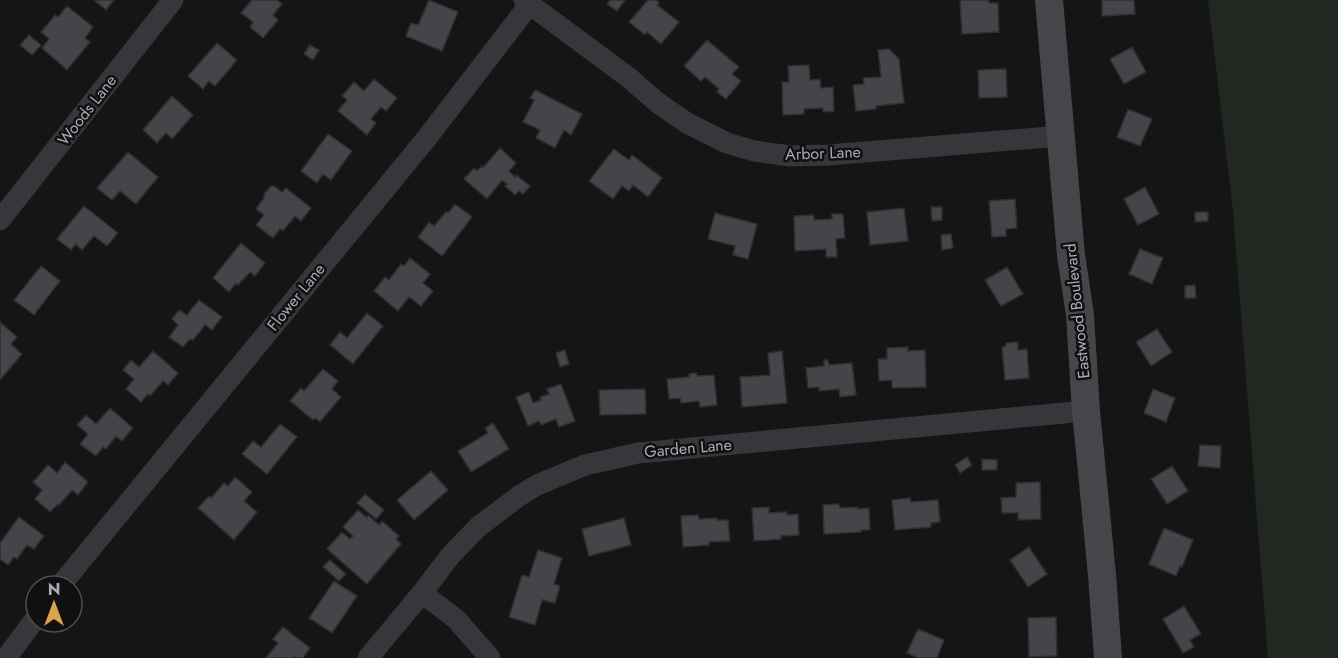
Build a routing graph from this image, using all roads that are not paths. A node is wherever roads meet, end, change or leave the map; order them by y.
1 (173, 0) edge
2 (1049, 0) edge
3 (526, 2) edge
4 (1061, 136) junction
5 (0, 220) edge
6 (1086, 411) junction
7 (70, 574) edge
8 (423, 593) junction
9 (24, 634) edge
10 (6, 658) edge
11 (368, 658) edge
12 (490, 658) edge
13 (1107, 658) edge

1 - 5 street, Woods Lane
2 - 4 street, Eastwood Boulevard
3 - 4 street, Arbor Lane
3 - 7 street, Flower Lane
4 - 6 street, Eastwood Boulevard
6 - 8 street, Garden Lane
6 - 13 street, Eastwood Boulevard
8 - 11 street, Garden Lane
8 - 12 street
9 - 10 street

